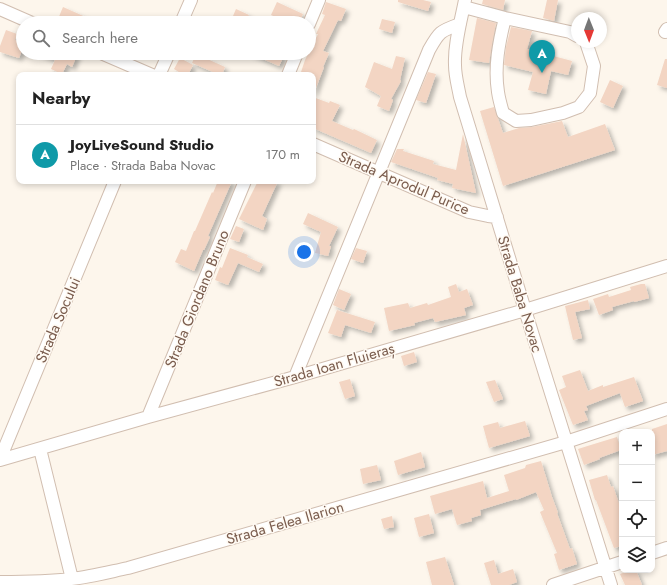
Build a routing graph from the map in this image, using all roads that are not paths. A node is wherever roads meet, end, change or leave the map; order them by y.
1 (190, 0) edge
2 (319, 0) edge
3 (464, 4) edge
4 (0, 9) edge
5 (16, 16) edge
6 (184, 16) edge
7 (312, 16) edge
8 (505, 18) junction
9 (460, 24) junction
10 (571, 33) edge
11 (588, 48) edge
12 (117, 60) edge
13 (166, 60) edge
14 (294, 60) edge
15 (145, 72) edge
16 (160, 72) edge
17 (289, 72) edge
18 (316, 145) edge
19 (378, 172) junction
20 (114, 184) edge
21 (244, 184) edge
22 (497, 217) junction
23 (667, 266) edge
24 (525, 310) junction
25 (295, 376) junction
26 (667, 409) edge
27 (148, 417) junction
28 (566, 442) junction
29 (40, 449) junction
30 (0, 460) edge
31 (667, 548) edge
32 (655, 552) edge
33 (619, 563) edge
34 (605, 568) junction
35 (72, 579) junction
36 (0, 582) edge
37 (553, 585) edge
38 (611, 585) edge

1 - 6 street
2 - 7 street
3 - 8 street
3 - 9 street, Strada Baba Novac
4 - 5 street
8 - 10 street
8 - 11 street
9 - 19 street
9 - 22 street, Strada Baba Novac
12 - 15 street
13 - 16 street
14 - 17 street
18 - 19 street, Strada Aprodul Purice
19 - 22 street, Strada Aprodul Purice
19 - 25 street
20 - 30 street, Strada Socului
21 - 27 street, Strada Giordano Bruno
22 - 24 street, Strada Baba Novac
23 - 24 street, Strada Ioan Fluieraș
24 - 25 street, Strada Ioan Fluieraș
24 - 28 street, Strada Baba Novac
25 - 27 street, Strada Ioan Fluieraș
26 - 28 street, Strada Felea Ilarion
27 - 29 street, Strada Ioan Fluieraș
28 - 34 street, Strada Baba Novac
28 - 35 street, Strada Felea Ilarion
29 - 30 street, Strada Ioan Fluieraș
29 - 35 street
31 - 32 street
33 - 34 street
34 - 37 street
34 - 38 street, Strada Baba Novac
35 - 36 street, Strada Felea Ilarion

